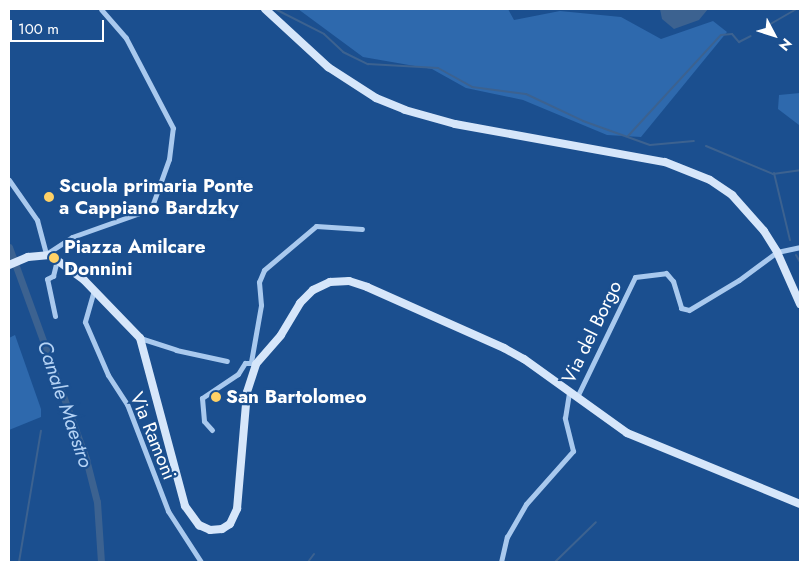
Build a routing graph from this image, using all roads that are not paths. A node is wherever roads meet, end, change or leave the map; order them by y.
1 (101, 9) edge
2 (265, 9) edge
3 (9, 180) edge
4 (362, 229) dead end
5 (800, 246) edge
6 (778, 252) junction
7 (46, 254) junction
8 (57, 260) junction
9 (9, 265) edge
10 (94, 290) junction
11 (800, 304) edge
12 (55, 316) dead end
13 (140, 338) junction
14 (227, 361) dead end
15 (251, 363) junction
16 (569, 392) junction
17 (577, 397) junction
18 (212, 430) dead end
19 (800, 504) edge
20 (201, 562) edge
21 (501, 562) edge

1 - 7 street
2 - 6 street
3 - 7 street
4 - 15 street
5 - 6 street, Via del Borgo
6 - 11 street
6 - 17 street, Via del Borgo
7 - 8 street
7 - 9 street
8 - 10 street
8 - 12 street
10 - 13 street
10 - 20 street, Via Ramoni
13 - 14 street
13 - 15 street
15 - 16 street
15 - 18 street
16 - 17 street
16 - 21 street
17 - 19 street

